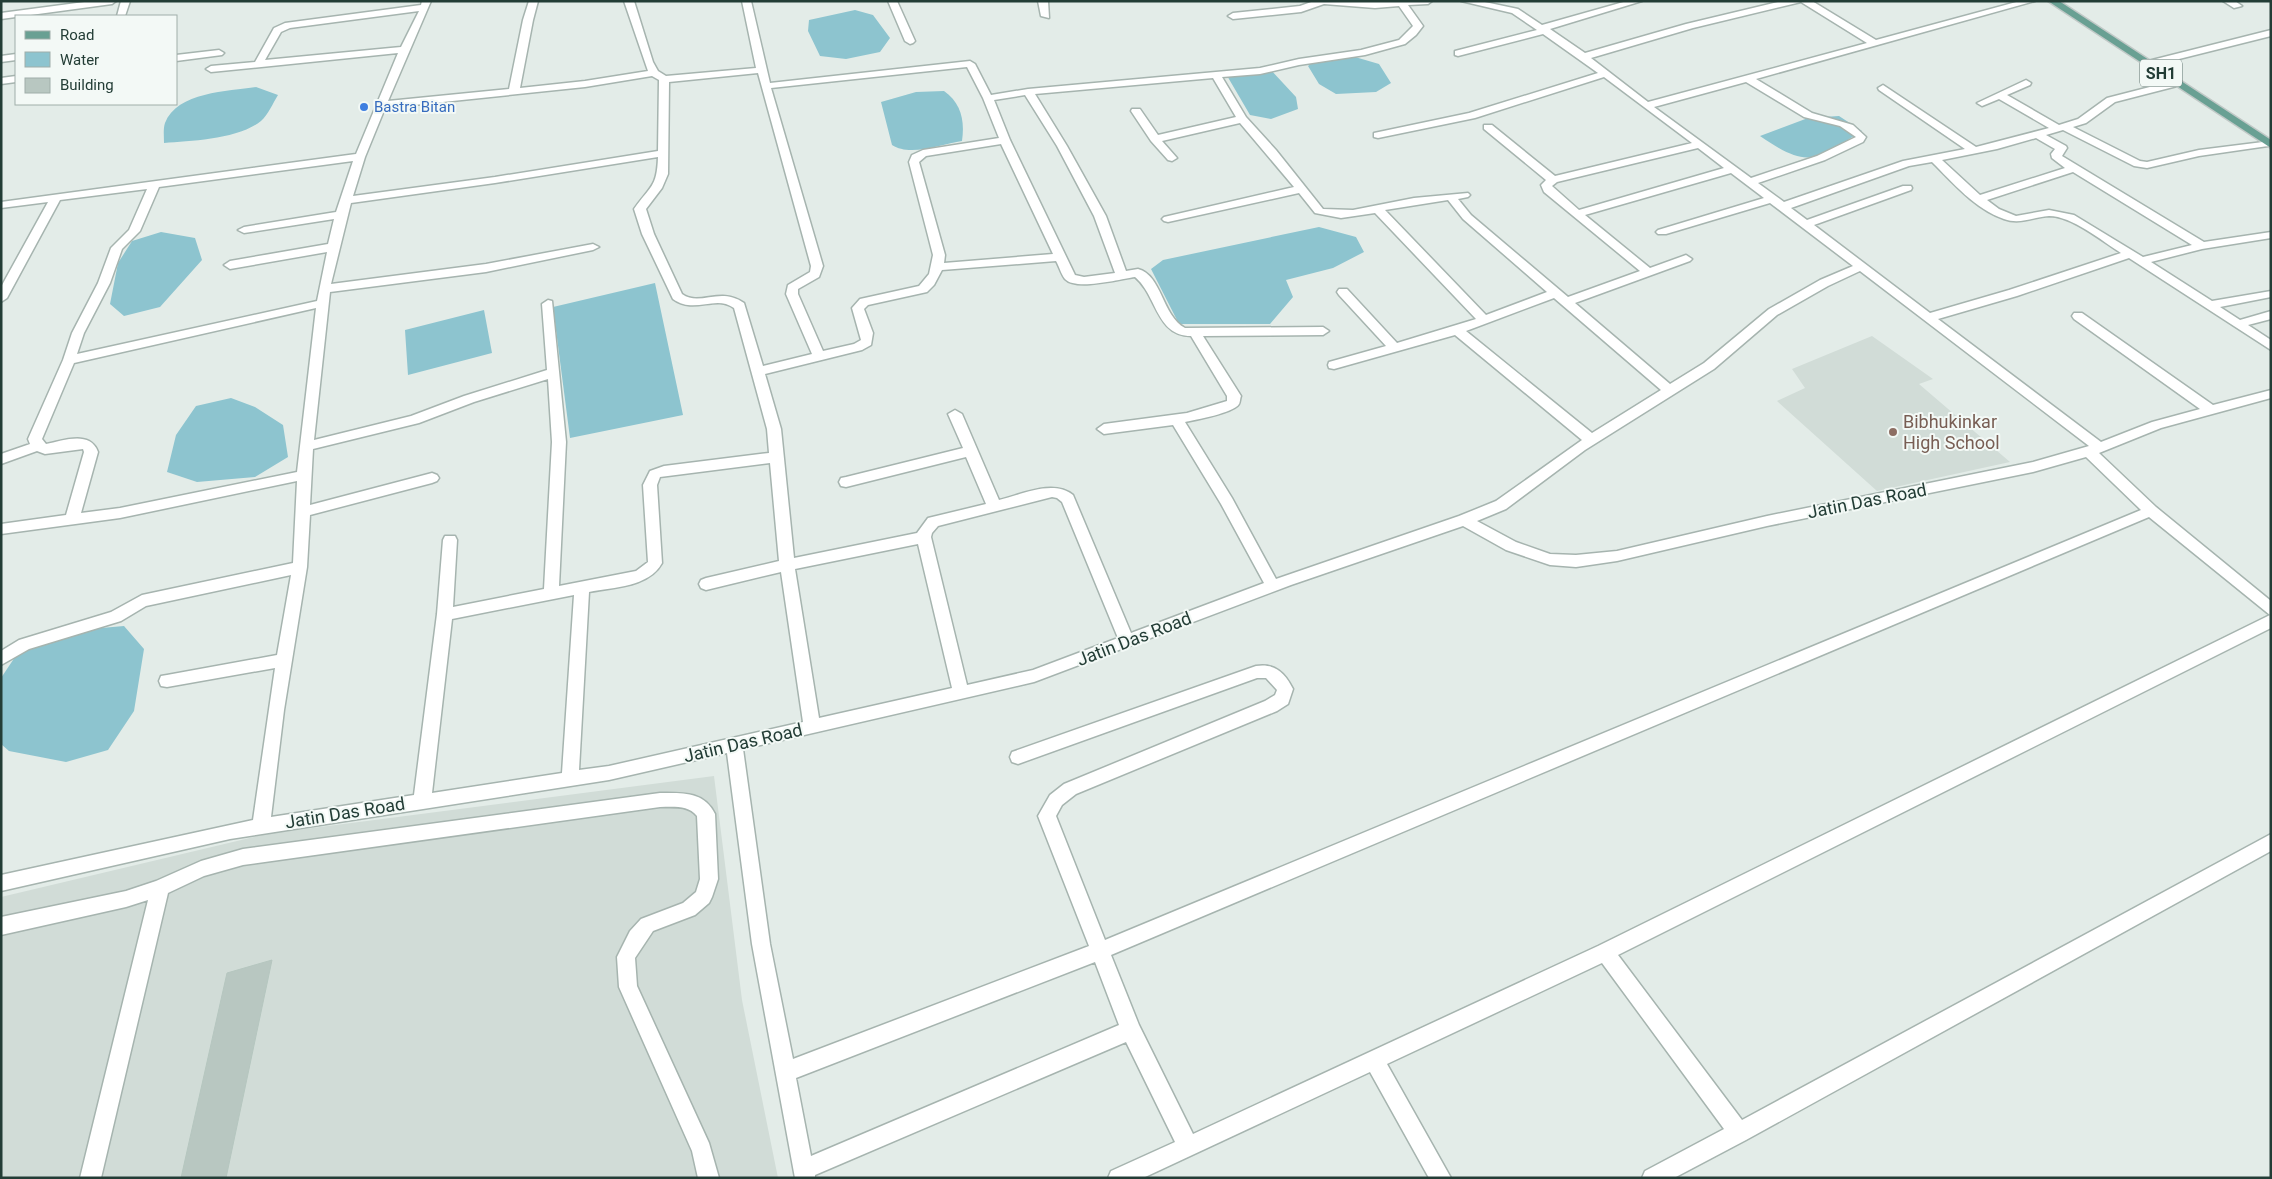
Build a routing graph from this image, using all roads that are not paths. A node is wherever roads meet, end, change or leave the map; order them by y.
1 (112, 1) edge
2 (126, 1) edge
3 (534, 1) edge
4 (629, 1) edge
5 (746, 1) edge
6 (892, 1) edge
7 (1043, 1) edge
8 (1428, 1) edge
9 (1465, 1) edge
10 (1522, 1) edge
11 (1638, 1) edge
12 (1797, 1) edge
13 (1805, 1) edge
14 (2031, 1) edge
15 (2052, 1) edge
16 (2227, 1) edge
17 (1321, 2) edge
18 (1402, 3) junction
19 (426, 4) edge
20 (2237, 6) dead end
21 (1515, 11) junction
22 (18, 15) edge
23 (121, 15) edge
24 (1, 16) edge
25 (15, 16) edge
26 (1046, 16) dead end
27 (1233, 16) dead end
28 (1544, 29) junction
29 (2271, 33) edge
30 (910, 41) dead end
31 (1874, 43) junction
32 (405, 49) junction
33 (219, 53) dead end
34 (1458, 53) dead end
35 (15, 57) edge
36 (1584, 57) junction
37 (178, 58) edge
38 (1, 59) edge
39 (259, 63) junction
40 (2147, 64) junction
41 (212, 69) dead end
42 (762, 70) junction
43 (1215, 74) junction
44 (1605, 74) junction
45 (659, 76) junction
46 (15, 79) edge
47 (1750, 79) junction
48 (1, 81) edge
49 (2177, 82) junction
50 (2026, 83) dead end
51 (766, 86) junction
52 (1883, 88) dead end
53 (514, 91) junction
54 (1028, 92) junction
55 (2001, 96) junction
56 (988, 98) junction
57 (1982, 103) dead end
58 (381, 105) junction
59 (1646, 106) junction
60 (1136, 111) dead end
61 (1242, 119) junction
62 (1488, 127) dead end
63 (2060, 127) junction
64 (2037, 134) junction
65 (1378, 135) dead end
66 (1155, 139) junction
67 (1005, 140) junction
68 (1700, 144) junction
69 (2269, 144) edge
70 (1974, 150) junction
71 (664, 154) junction
72 (360, 157) junction
73 (1933, 157) junction
74 (1172, 158) dead end
75 (2074, 168) junction
76 (1732, 169) junction
77 (1553, 180) junction
78 (1749, 182) junction
79 (154, 185) junction
80 (1907, 188) dead end
81 (1302, 189) junction
82 (1464, 195) dead end
83 (1451, 197) junction
84 (56, 198) junction
85 (1771, 199) junction
86 (1978, 199) junction
87 (346, 200) junction
88 (1, 205) edge
89 (1782, 207) junction
90 (1377, 208) junction
91 (1576, 214) junction
92 (341, 215) junction
93 (1168, 219) dead end
94 (1804, 225) junction
95 (244, 230) dead end
96 (1662, 232) dead end
97 (2271, 235) edge
98 (2202, 246) junction
99 (334, 247) junction
100 (593, 247) dead end
101 (2130, 254) junction
102 (1061, 257) junction
103 (1686, 258) dead end
104 (2141, 261) junction
105 (230, 265) dead end
106 (1860, 267) junction
107 (938, 268) junction
108 (1647, 271) junction
109 (1122, 275) junction
110 (1343, 292) dead end
111 (1556, 293) junction
112 (2268, 294) dead end
113 (323, 296) junction
114 (1, 298) edge
115 (1567, 302) junction
116 (548, 304) dead end
117 (2210, 305) junction
118 (2271, 315) edge
119 (2078, 316) dead end
120 (1927, 318) junction
121 (1484, 320) junction
122 (2239, 324) junction
123 (1457, 330) junction
124 (1323, 331) dead end
125 (1195, 333) junction
126 (2271, 346) edge
127 (1395, 348) junction
128 (819, 357) junction
129 (69, 360) junction
130 (1334, 365) dead end
131 (760, 371) junction
132 (552, 373) junction
133 (1670, 391) junction
134 (2271, 394) edge
135 (2211, 410) junction
136 (955, 414) dead end
137 (1176, 419) junction
138 (1104, 429) dead end
139 (1592, 440) junction
140 (37, 446) junction
141 (307, 446) junction
142 (2094, 449) junction
143 (971, 451) junction
144 (777, 457) junction
145 (1, 459) edge
146 (304, 475) junction
147 (432, 478) dead end
148 (846, 482) dead end
149 (994, 506) junction
150 (2151, 511) junction
151 (303, 512) junction
152 (72, 520) junction
153 (1464, 520) junction
154 (1, 529) edge
155 (924, 537) junction
156 (450, 540) dead end
157 (787, 565) junction
158 (300, 567) junction
159 (706, 584) dead end
160 (1273, 586) junction
161 (582, 588) junction
162 (551, 592) junction
163 (2271, 610) edge
164 (445, 614) junction
165 (2271, 621) edge
166 (1127, 641) junction
167 (1, 659) edge
168 (284, 660) junction
169 (167, 681) dead end
170 (961, 693) junction
171 (812, 727) junction
172 (734, 745) junction
173 (1018, 757) dead end
174 (570, 779) junction
175 (422, 801) junction
176 (261, 826) junction
177 (2271, 842) edge
178 (1, 883) edge
179 (160, 888) junction
180 (1, 926) edge
181 (1100, 951) junction
182 (1605, 952) junction
183 (1131, 1030) junction
184 (1374, 1060) junction
185 (785, 1072) junction
186 (1739, 1132) junction
187 (1188, 1147) junction
188 (804, 1173) edge
189 (90, 1178) edge
190 (709, 1178) edge
191 (1118, 1178) edge
192 (1441, 1178) edge
193 (1652, 1178) edge

1 - 22 street
2 - 23 street
3 - 53 street
4 - 45 street
5 - 42 street
6 - 30 street
7 - 26 street
8 - 18 street
9 - 21 street
10 - 21 street
11 - 28 street
12 - 36 street
13 - 31 street
14 - 31 street
15 - 40 main road, SH1
16 - 20 street
17 - 18 street
17 - 27 street
18 - 43 street
19 - 32 street
19 - 39 street
21 - 28 street
24 - 25 street
28 - 34 street
28 - 36 street
29 - 40 street
31 - 47 street
32 - 39 street
32 - 58 street
33 - 37 street
35 - 38 street
36 - 44 street
39 - 41 street
40 - 49 main road, SH1
42 - 45 street
42 - 51 street
43 - 54 street
43 - 61 street
44 - 59 street
44 - 65 street
45 - 53 street
45 - 71 street
46 - 48 street
47 - 59 street
47 - 78 street
49 - 63 street
49 - 69 main road, SH1
50 - 55 street
51 - 56 street
51 - 128 street
52 - 70 street
53 - 58 street
54 - 56 street
54 - 109 street
55 - 57 street
55 - 63 street
56 - 67 street
58 - 72 street
59 - 68 street
60 - 66 street
61 - 66 street
61 - 81 street
62 - 77 street
63 - 64 street
63 - 69 street
64 - 70 street
64 - 75 street
66 - 74 street
67 - 102 street
67 - 107 street
68 - 76 street
68 - 77 street
70 - 73 street
71 - 87 street
71 - 131 street
72 - 79 street
72 - 87 street
73 - 86 street
73 - 89 street
75 - 86 street
75 - 98 street
76 - 78 street
76 - 91 street
77 - 91 street
78 - 85 street
79 - 84 street
79 - 129 street
80 - 94 street
81 - 90 street
81 - 93 street
82 - 83 street
83 - 90 street
83 - 111 street
84 - 88 street
84 - 114 street
85 - 89 street
85 - 96 street
86 - 101 street
87 - 92 street
89 - 94 street
90 - 121 street
91 - 108 street
92 - 95 street
92 - 99 street
94 - 106 street
97 - 98 street
98 - 104 street
99 - 105 street
99 - 113 street
100 - 113 street
101 - 104 street
101 - 120 street
102 - 107 street
102 - 109 street
103 - 108 street
104 - 117 street
106 - 120 street
106 - 133 street, Jatin Das Road
107 - 128 street
108 - 115 street
109 - 125 street
110 - 127 street
111 - 115 street
111 - 121 street
112 - 117 street
113 - 129 street
113 - 141 street
115 - 133 street
116 - 132 street
117 - 122 street
118 - 122 street
119 - 135 street
120 - 142 street
121 - 123 street
122 - 126 street
123 - 127 street
123 - 139 street
124 - 125 street
125 - 137 street
127 - 130 street
128 - 131 street
129 - 140 street
131 - 144 street
132 - 141 street
132 - 162 street
133 - 139 street, Jatin Das Road
134 - 135 street, Jatin Das Road
135 - 142 street, Jatin Das Road
136 - 143 street
137 - 138 street
137 - 160 street
139 - 153 street, Jatin Das Road
140 - 145 street
140 - 152 street
141 - 146 street
142 - 150 street
142 - 153 street, Jatin Das Road
143 - 148 street
143 - 149 street
144 - 157 street
144 - 161 street
146 - 151 street
146 - 152 street
147 - 151 street
149 - 155 street
149 - 166 street
150 - 163 street
150 - 181 street
151 - 158 street
152 - 154 street
153 - 160 street, Jatin Das Road
155 - 157 street
155 - 170 street
156 - 164 street
157 - 159 street
157 - 171 street
158 - 167 street
158 - 168 street
160 - 166 street, Jatin Das Road
161 - 162 street
161 - 174 street
162 - 164 street
164 - 175 street
165 - 182 street
166 - 170 street, Jatin Das Road
168 - 169 street
168 - 176 street
170 - 171 street, Jatin Das Road
171 - 172 street, Jatin Das Road
172 - 174 street, Jatin Das Road
172 - 185 street
173 - 181 street
174 - 175 street, Jatin Das Road
175 - 176 street, Jatin Das Road
176 - 178 street, Jatin Das Road
177 - 186 street
179 - 180 street
179 - 189 street
179 - 190 street
181 - 183 street
181 - 185 street
182 - 184 street
182 - 186 street
183 - 187 street
183 - 188 street
184 - 187 street
184 - 192 street
185 - 188 street
186 - 193 street
187 - 191 street

